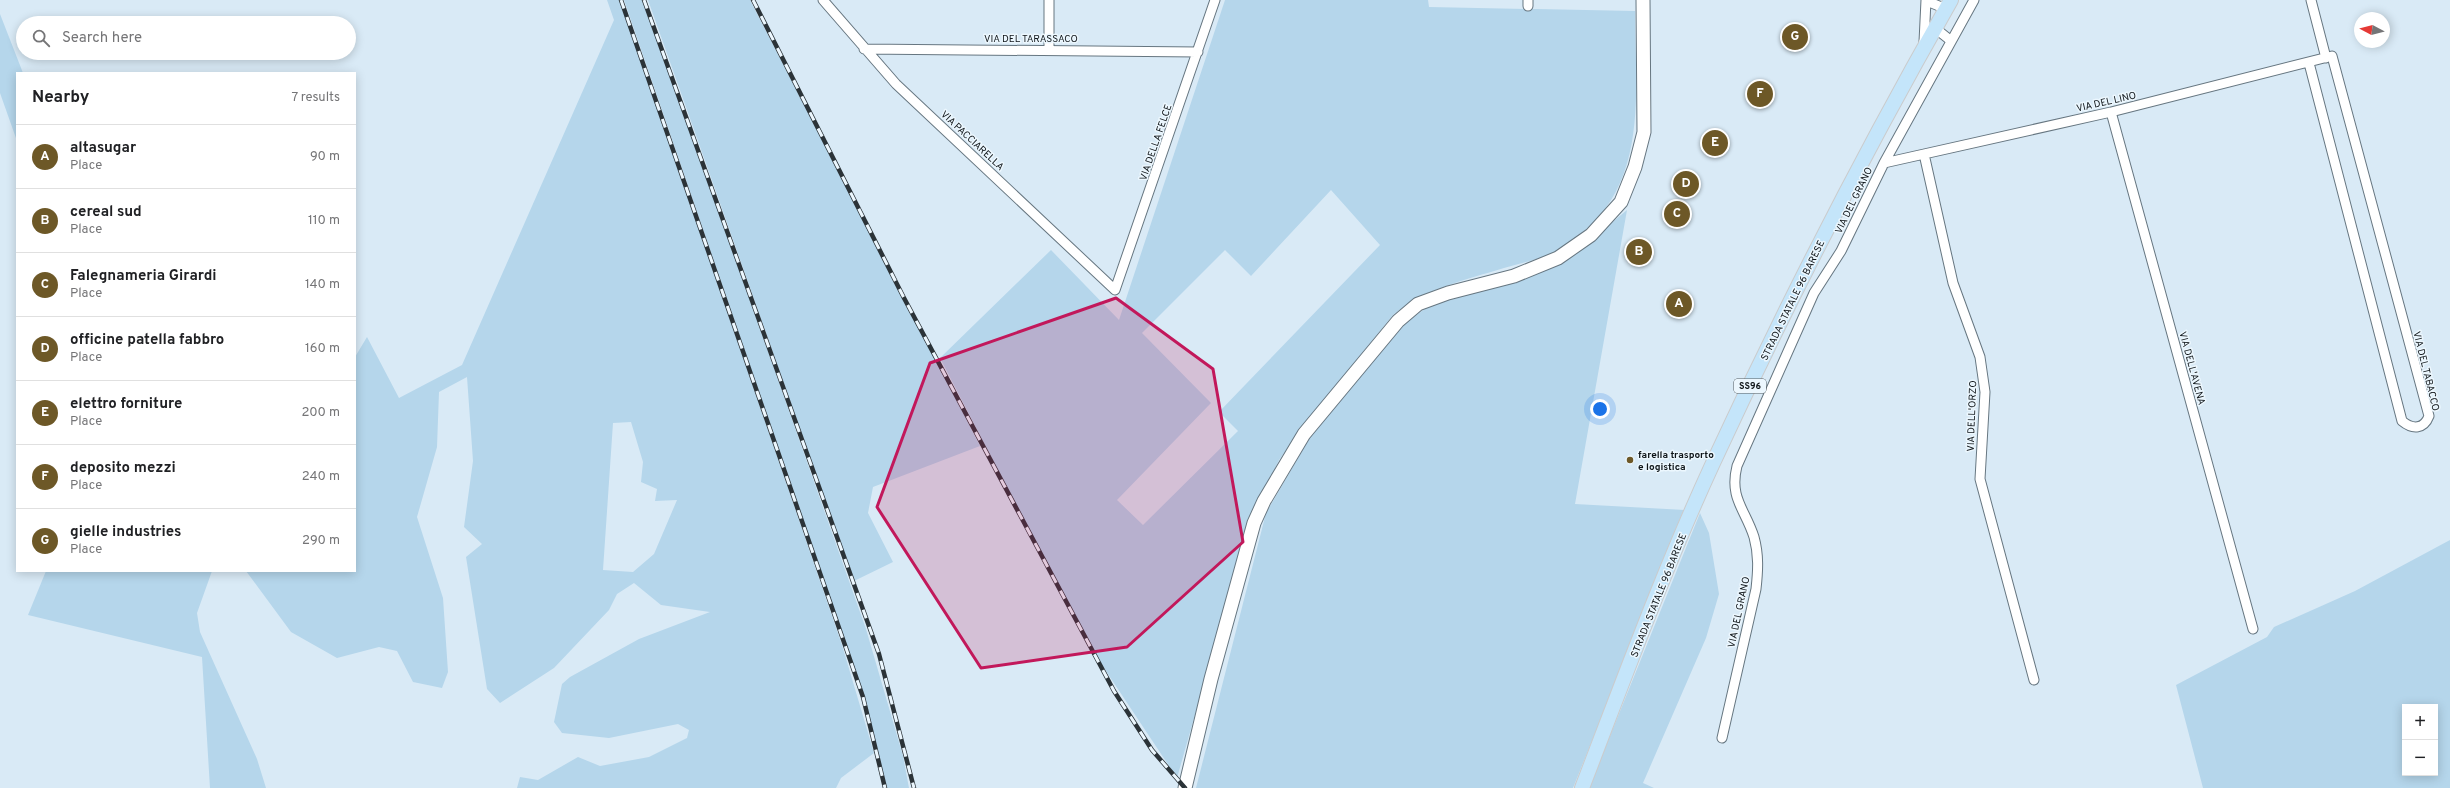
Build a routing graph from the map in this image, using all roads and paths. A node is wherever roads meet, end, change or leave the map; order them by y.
1 (823, 0) edge
2 (1049, 0) edge
3 (1215, 0) edge
4 (1643, 0) edge
5 (1926, 0) edge
6 (1974, 0) edge
7 (2312, 0) edge
8 (1949, 5) edge
9 (1935, 28) junction
10 (1950, 40) junction
11 (864, 49) junction
12 (1049, 49) junction
13 (1923, 50) junction
14 (1198, 52) junction
15 (2329, 57) junction
16 (2309, 63) junction
17 (2112, 112) junction
18 (1924, 154) junction
19 (1884, 163) junction
20 (1115, 290) joint
21 (2253, 629) dead end
22 (2034, 680) dead end
23 (1722, 738) dead end
24 (1186, 782) edge
25 (1582, 788) edge

1 - 11 street, VIA PACCIARELLA
2 - 12 street
3 - 14 street, VIA DELLA FELCE
4 - 24 main road
5 - 8 street
5 - 13 street
6 - 10 street, VIA DEL GRANO
7 - 15 street, VIA DEL TABACCO
8 - 9 main road, STRADA STATALE 96 BARESE / SS96
9 - 10 street
9 - 13 main road, STRADA STATALE 96 BARESE / SS96
10 - 19 street, VIA DEL GRANO
11 - 12 street, VIA DEL TARASSACO
11 - 20 street, VIA PACCIARELLA
12 - 14 street, VIA DEL TARASSACO
13 - 25 main road, STRADA STATALE 96 BARESE / SS96
14 - 20 street, VIA DELLA FELCE
15 - 16 street, VIA DEL LINO
15 - 16 street, VIA DEL TABACCO
16 - 17 street, VIA DEL LINO
17 - 18 street, VIA DEL LINO
17 - 21 street, VIA DELL'AVENA
18 - 19 street, VIA DEL LINO
18 - 22 street, VIA DELL'ORZO
19 - 23 street, VIA DEL GRANO

